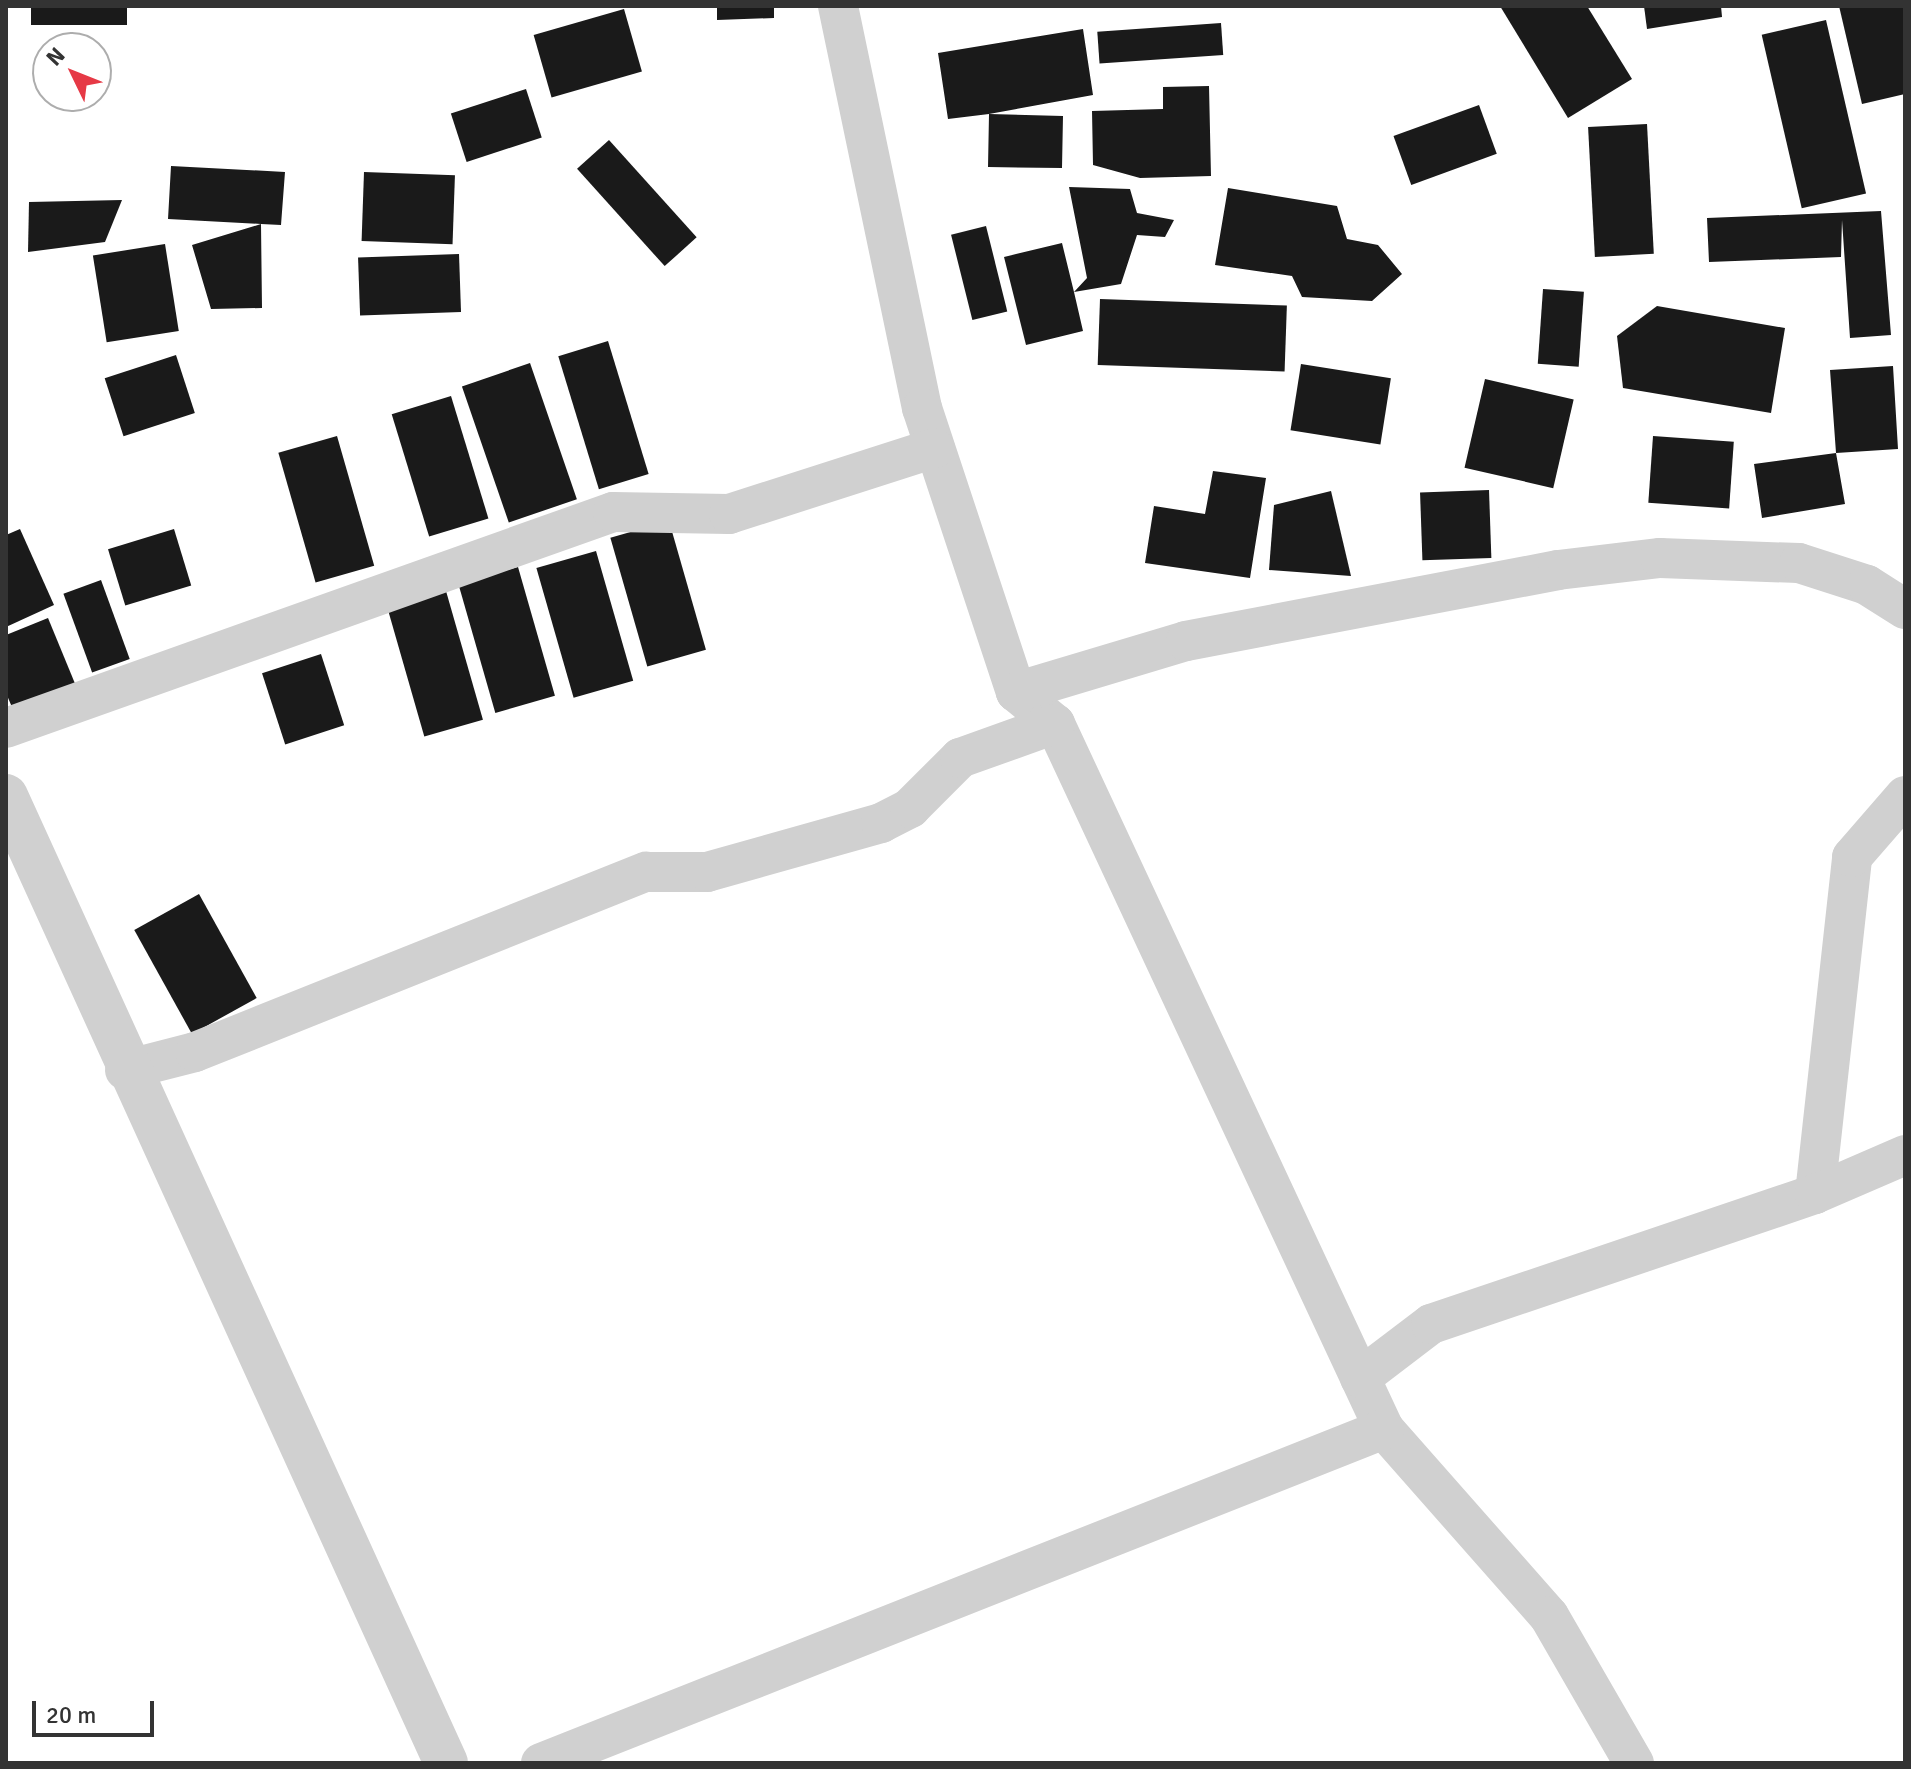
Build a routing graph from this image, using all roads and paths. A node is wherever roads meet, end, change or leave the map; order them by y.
1 (838, 6) edge
2 (935, 448) junction
3 (1905, 609) edge
4 (1016, 692) junction
5 (1055, 724) junction
6 (6, 728) edge
7 (6, 796) edge
8 (1905, 796) edge
9 (125, 1070) junction
10 (1905, 1155) edge
11 (1815, 1194) junction
12 (1360, 1378) junction
13 (1384, 1429) junction
14 (446, 1763) edge
15 (541, 1763) edge
16 (1634, 1763) edge

1 - 2 street
2 - 4 street
2 - 6 street
3 - 4 street
4 - 5 street
5 - 9 street
5 - 12 street
7 - 9 street
8 - 11 street
9 - 14 street
10 - 11 street
11 - 12 street
12 - 13 street
13 - 15 street
13 - 16 street

